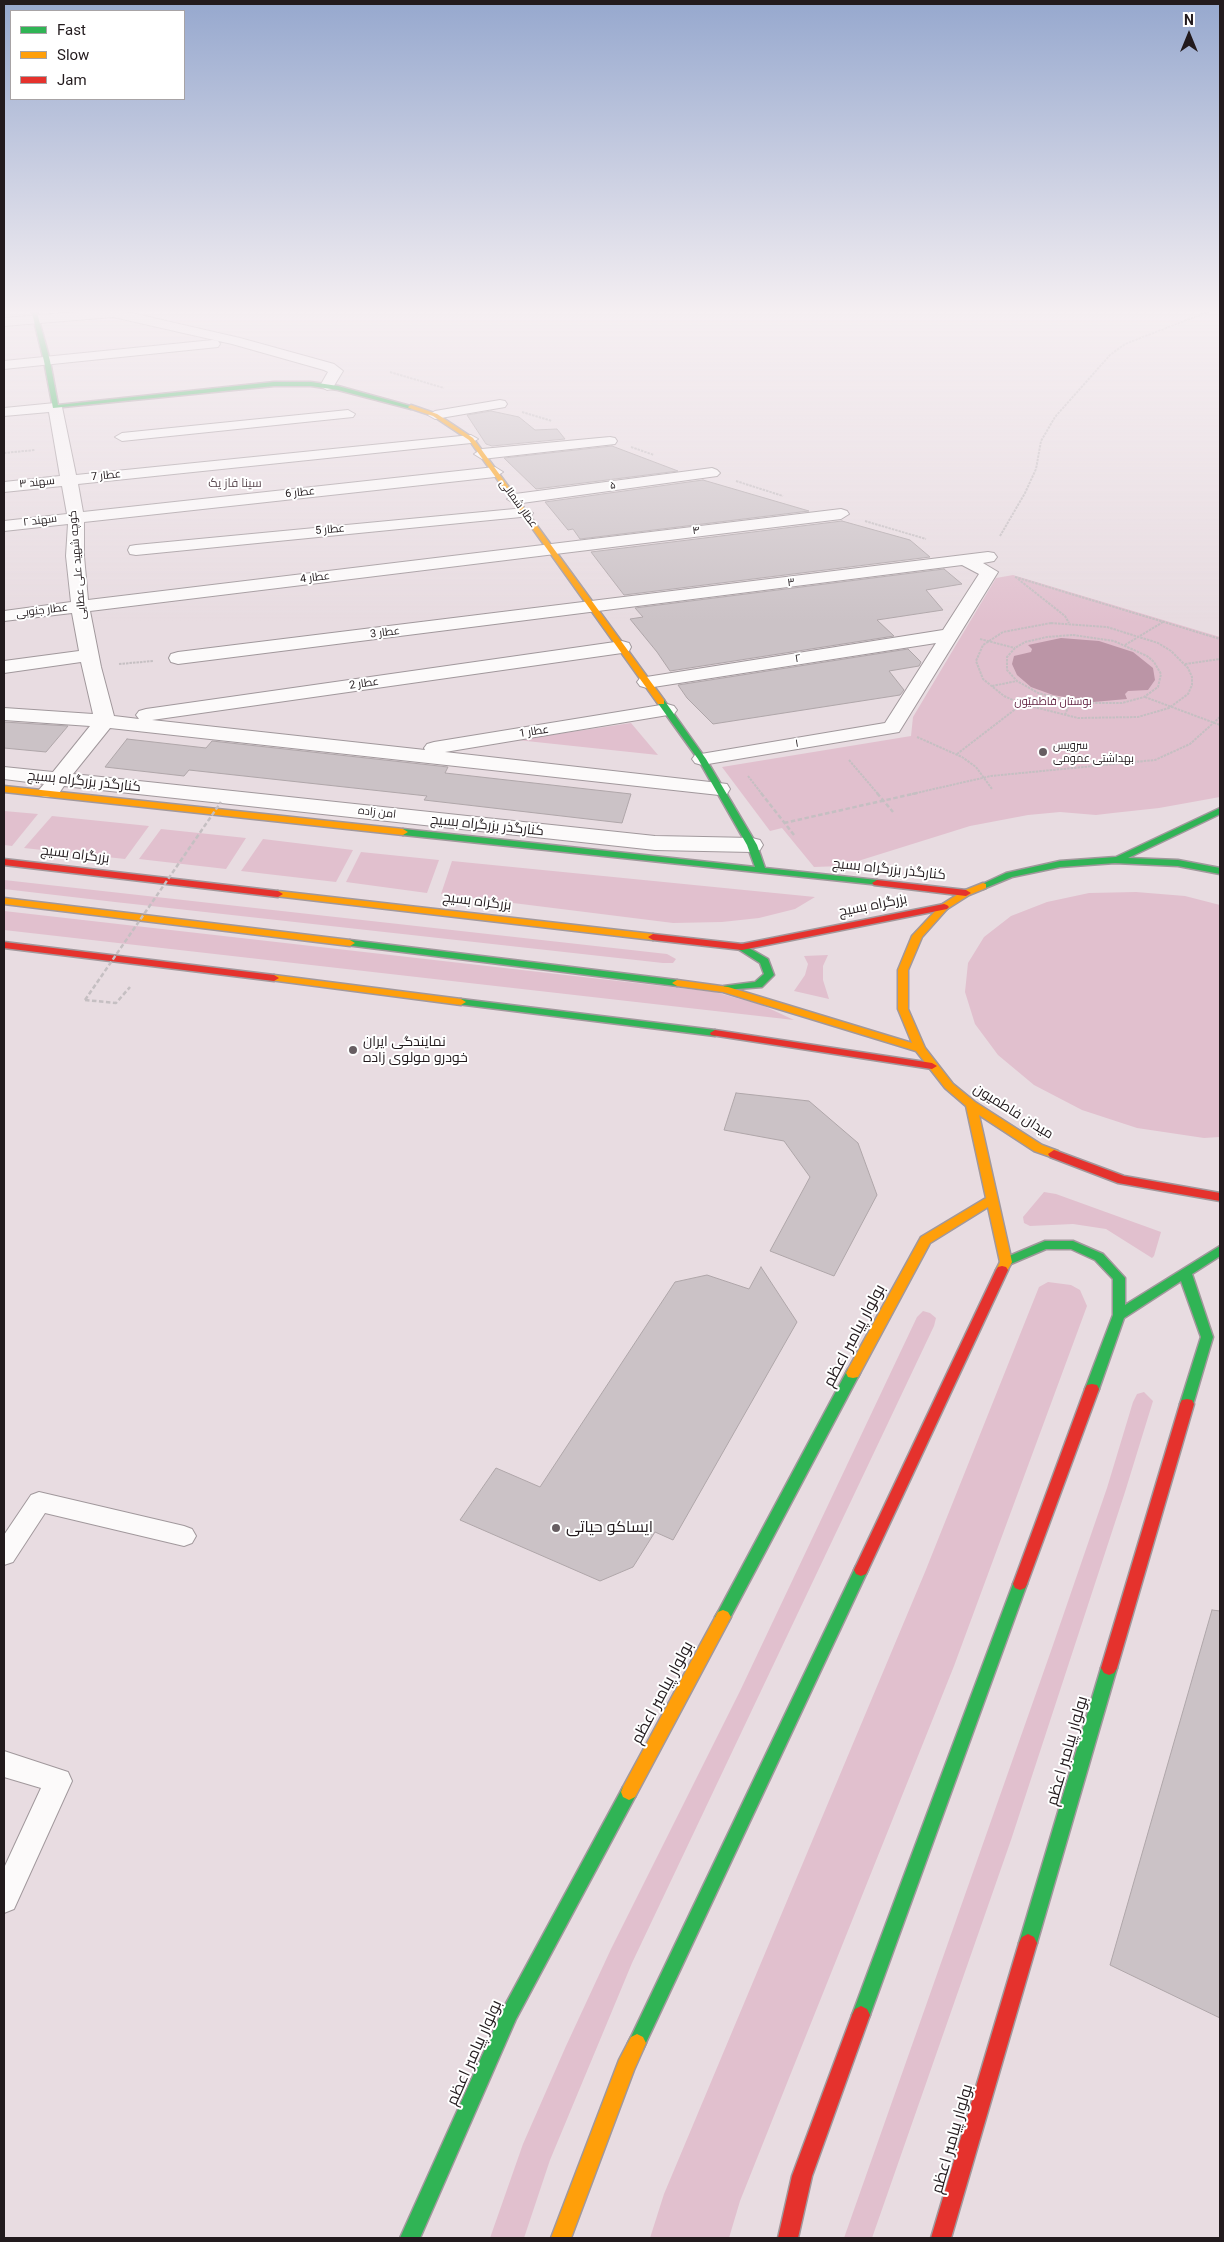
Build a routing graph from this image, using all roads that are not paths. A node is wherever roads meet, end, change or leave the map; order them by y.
1 (56, 414) edge
2 (348, 414) dead end
3 (431, 414) edge
4 (443, 414) edge
5 (435, 415) junction
6 (299, 419) junction
7 (122, 437) dead end
8 (471, 439) junction
9 (610, 441) dead end
10 (322, 454) junction
11 (482, 454) junction
12 (495, 472) junction
13 (712, 473) dead end
14 (70, 480) junction
15 (4, 487) edge
16 (514, 499) junction
17 (207, 504) junction
18 (525, 513) junction
19 (841, 514) dead end
20 (76, 517) junction
21 (4, 526) edge
22 (220, 540) junction
23 (550, 549) junction
24 (136, 550) dead end
25 (988, 557) road end
26 (964, 560) junction
27 (80, 606) junction
28 (593, 608) junction
29 (4, 616) edge
30 (950, 635) junction
31 (622, 648) junction
32 (178, 658) road end
33 (90, 661) junction
34 (4, 667) edge
35 (647, 682) junction
36 (667, 710) junction
37 (4, 714) edge
38 (105, 721) junction
39 (401, 753) junction
40 (702, 759) junction
41 (4, 773) edge
42 (53, 786) junction
43 (4, 789) edge
44 (719, 789) junction
45 (1220, 811) edge
46 (752, 845) junction
47 (1115, 860) junction
48 (4, 862) edge
49 (761, 871) junction
50 (1220, 871) edge
51 (966, 893) junction
52 (4, 901) edge
53 (944, 908) junction
54 (4, 945) edge
55 (742, 947) junction
56 (724, 989) junction
57 (920, 1049) junction
58 (932, 1066) junction
59 (971, 1105) junction
60 (1220, 1197) edge
61 (991, 1200) junction
62 (1220, 1250) edge
63 (1006, 1262) junction
64 (1185, 1273) junction
65 (1119, 1315) junction
66 (184, 1536) dead end
67 (4, 1555) edge
68 (4, 1764) edge
69 (4, 1899) edge
70 (410, 2238) edge
71 (562, 2238) edge
72 (788, 2238) edge
73 (941, 2238) edge

1 - 14 street, کوچه شهید علی عطایی
2 - 6 street
3 - 5 main road, عطار شمالی
4 - 5 street
5 - 8 main road, عطار شمالی
6 - 7 street
6 - 10 street
8 - 10 street, عطار 7
8 - 11 main road, عطار شمالی
9 - 11 street
10 - 14 street, عطار 7
11 - 12 main road, عطار شمالی
12 - 16 main road, عطار شمالی
12 - 17 street, عطار 6
13 - 16 street, ۵
14 - 15 street, سهند ۳
14 - 20 street, کوچه شهید علی عطایی
16 - 18 main road, عطار شمالی
17 - 20 street, عطار 6
17 - 22 street
18 - 22 street, عطار 5
18 - 23 main road, عطار شمالی
19 - 23 street, ۴
20 - 21 street, سهند ۲
20 - 27 street, کوچه شهید علی عطایی
22 - 24 street, عطار 5
23 - 27 street, عطار 4
23 - 28 main road, عطار شمالی
25 - 26 street, ۳
26 - 28 street, ۳
26 - 30 street
27 - 29 street, عطار جنوبی
27 - 33 street, کوچه شهید علی عطایی
28 - 31 main road, عطار شمالی
28 - 32 street, عطار 3
30 - 35 street, ۲
30 - 40 street, ۱
31 - 35 main road, عطار شمالی
31 - 38 street, عطار 2
33 - 34 street
33 - 38 street, کوچه شهید علی عطایی
35 - 36 main road, عطار شمالی
36 - 39 street, عطار 1
36 - 40 main road, عطار شمالی
37 - 38 street
38 - 39 street
38 - 42 street
39 - 44 street
40 - 44 main road, عطار شمالی
41 - 42 street, امن زاده
42 - 43 main road, کنارگذر بزرگراه بسیج
42 - 46 street, امن زاده
42 - 49 main road, کنارگذر بزرگراه بسیج
44 - 46 main road, عطار شمالی
45 - 47 main road
46 - 49 main road, عطار شمالی
47 - 50 main road, میدان فاطمیون
47 - 51 main road, میدان فاطمیون
48 - 55 main road, بزرگراه بسیج
49 - 51 main road, کنارگذر بزرگراه بسیج
51 - 53 main road, میدان فاطمیون
52 - 56 main road
53 - 55 main road, بزرگراه بسیج
53 - 57 main road, میدان فاطمیون
54 - 58 main road
55 - 56 main road
56 - 57 main road
57 - 58 main road, میدان فاطمیون
58 - 59 main road, میدان فاطمیون
59 - 60 main road, میدان فاطمیون
59 - 61 main road
61 - 63 main road
61 - 70 main road, بولوار پیامبر اعظم
62 - 64 main road
63 - 65 main road
63 - 71 main road
64 - 65 main road
64 - 73 main road, بولوار پیامبر اعظم
65 - 72 main road
66 - 67 lane
68 - 69 lane

